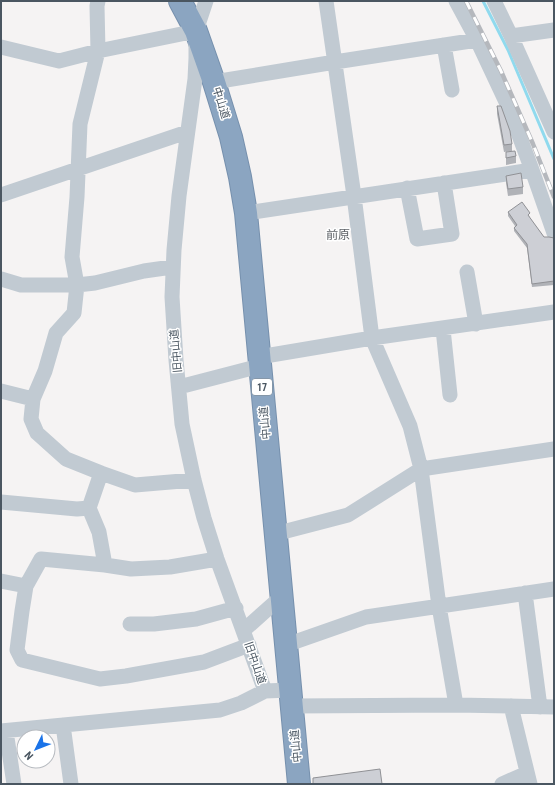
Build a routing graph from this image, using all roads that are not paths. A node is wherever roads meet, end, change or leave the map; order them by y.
1 (98, 1) edge
2 (180, 1) edge
3 (206, 1) edge
4 (326, 1) edge
5 (456, 1) edge
6 (494, 1) edge
7 (554, 30) edge
8 (196, 31) junction
9 (511, 36) junction
10 (477, 40) junction
11 (444, 45) junction
12 (1, 47) edge
13 (98, 51) junction
14 (335, 62) junction
15 (214, 82) junction
16 (452, 90) dead end
17 (187, 132) junction
18 (554, 132) edge
19 (78, 168) junction
20 (532, 170) junction
21 (444, 183) junction
22 (407, 188) junction
23 (1, 195) edge
24 (354, 196) junction
25 (246, 213) junction
26 (554, 233) edge
27 (172, 266) junction
28 (466, 272) dead end
29 (1, 279) edge
30 (77, 285) junction
31 (554, 312) edge
32 (476, 324) junction
33 (443, 329) junction
34 (372, 338) junction
35 (259, 361) junction
36 (179, 386) junction
37 (1, 391) edge
38 (450, 394) dead end
39 (33, 399) junction
40 (554, 449) edge
41 (421, 468) junction
42 (101, 473) junction
43 (194, 480) junction
44 (1, 502) edge
45 (89, 508) junction
46 (275, 534) junction
47 (217, 559) junction
48 (104, 565) junction
49 (1, 581) edge
50 (26, 586) junction
51 (554, 589) edge
52 (525, 593) junction
53 (281, 596) junction
54 (439, 606) junction
55 (236, 608) junction
56 (130, 624) dead end
57 (244, 630) junction
58 (249, 645) junction
59 (286, 645) junction
60 (265, 691) junction
61 (291, 698) junction
62 (456, 705) junction
63 (511, 706) junction
64 (547, 707) edge
65 (63, 725) junction
66 (4, 731) edge
67 (529, 779) edge
68 (14, 784) edge
69 (71, 784) edge
70 (299, 784) edge
71 (502, 784) edge

1 - 13 street
2 - 8 highway, 中山道 / 17
3 - 8 street, 旧中山道
4 - 14 street
5 - 10 street
6 - 9 street
7 - 9 street
8 - 13 street
8 - 15 highway, 中山道 / 17
8 - 17 street, 旧中山道
9 - 18 street
10 - 11 street
10 - 20 street
11 - 14 street
11 - 16 street
12 - 13 street
13 - 19 street
14 - 15 street
14 - 24 street
15 - 25 highway, 中山道 / 17
17 - 19 street
17 - 27 street, 旧中山道
19 - 23 street
19 - 30 street
20 - 21 street
20 - 26 street
21 - 22 street
21 - 22 street
22 - 24 street
24 - 25 street
24 - 34 street
25 - 35 highway, 中山道 / 17
27 - 30 street
27 - 36 street, 旧中山道
28 - 32 street
29 - 30 street
30 - 39 street
31 - 32 street
32 - 33 street
33 - 34 street
33 - 38 street
34 - 35 street
34 - 41 street
35 - 36 street
35 - 46 highway, 中山道 / 17
36 - 43 street, 旧中山道
37 - 39 street
39 - 42 street
40 - 41 street
41 - 46 street
41 - 54 street
42 - 43 street
42 - 45 street
43 - 47 street, 旧中山道
44 - 45 street
45 - 48 street
46 - 53 highway, 中山道 / 17
47 - 48 street
47 - 55 street, 旧中山道
48 - 50 street
49 - 50 street
50 - 58 street
51 - 52 street
52 - 54 street
52 - 64 street
53 - 57 street
53 - 59 highway, 中山道 / 17
54 - 59 street
54 - 62 street
55 - 56 street
55 - 57 street, 旧中山道
57 - 58 street, 旧中山道
58 - 60 street, 旧中山道
59 - 61 highway, 中山道 / 17
60 - 61 street
60 - 65 street
61 - 62 street
61 - 70 highway, 中山道 / 17
62 - 63 street
63 - 64 street
63 - 67 street
65 - 66 street
65 - 69 street
66 - 68 street
67 - 71 street

